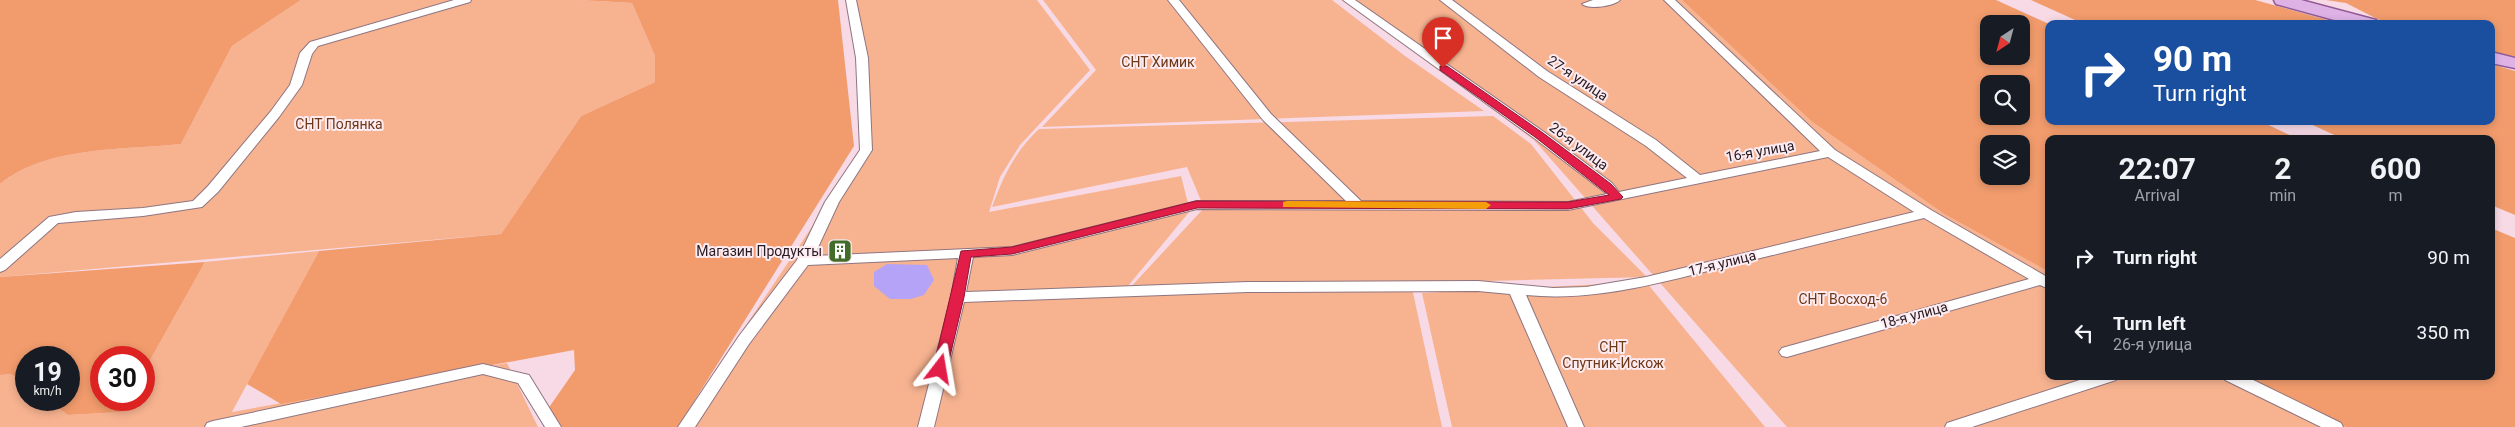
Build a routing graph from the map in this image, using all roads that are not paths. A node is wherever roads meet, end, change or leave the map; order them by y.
1 (466, 0) edge
2 (851, 0) edge
3 (1173, 0) edge
4 (1348, 0) edge
5 (1445, 0) edge
6 (1615, 0) edge
7 (1670, 0) edge
8 (2282, 0) edge
9 (1588, 4) dead end
10 (2355, 20) edge
11 (2495, 57) edge
12 (2515, 63) edge
13 (1830, 153) junction
14 (1696, 179) junction
15 (1617, 197) junction
16 (1356, 204) junction
17 (1926, 213) junction
18 (966, 254) junction
19 (804, 261) junction
20 (0, 267) edge
21 (2045, 281) edge
22 (2045, 282) edge
23 (1515, 288) junction
24 (958, 297) junction
25 (1787, 352) dead end
26 (2098, 380) edge
27 (2239, 380) edge
28 (213, 427) edge
29 (553, 427) edge
30 (686, 427) edge
31 (926, 427) edge
32 (1576, 427) edge
33 (1953, 427) edge
34 (2335, 427) edge

1 - 20 street
2 - 19 street
3 - 16 street
4 - 15 street, 26-я улица
5 - 14 street, 27-я улица
6 - 9 street
7 - 13 street
8 - 10 main road
11 - 12 main road
13 - 14 street, 16-я улица
13 - 17 street
14 - 15 street
15 - 16 street
16 - 18 street
17 - 21 street
17 - 23 street, 17-я улица
18 - 19 street
18 - 24 street
19 - 30 street
22 - 25 street, 18-я улица
23 - 24 street, 17-я улица
23 - 32 street
24 - 31 street
26 - 33 street
27 - 34 street
28 - 29 street

